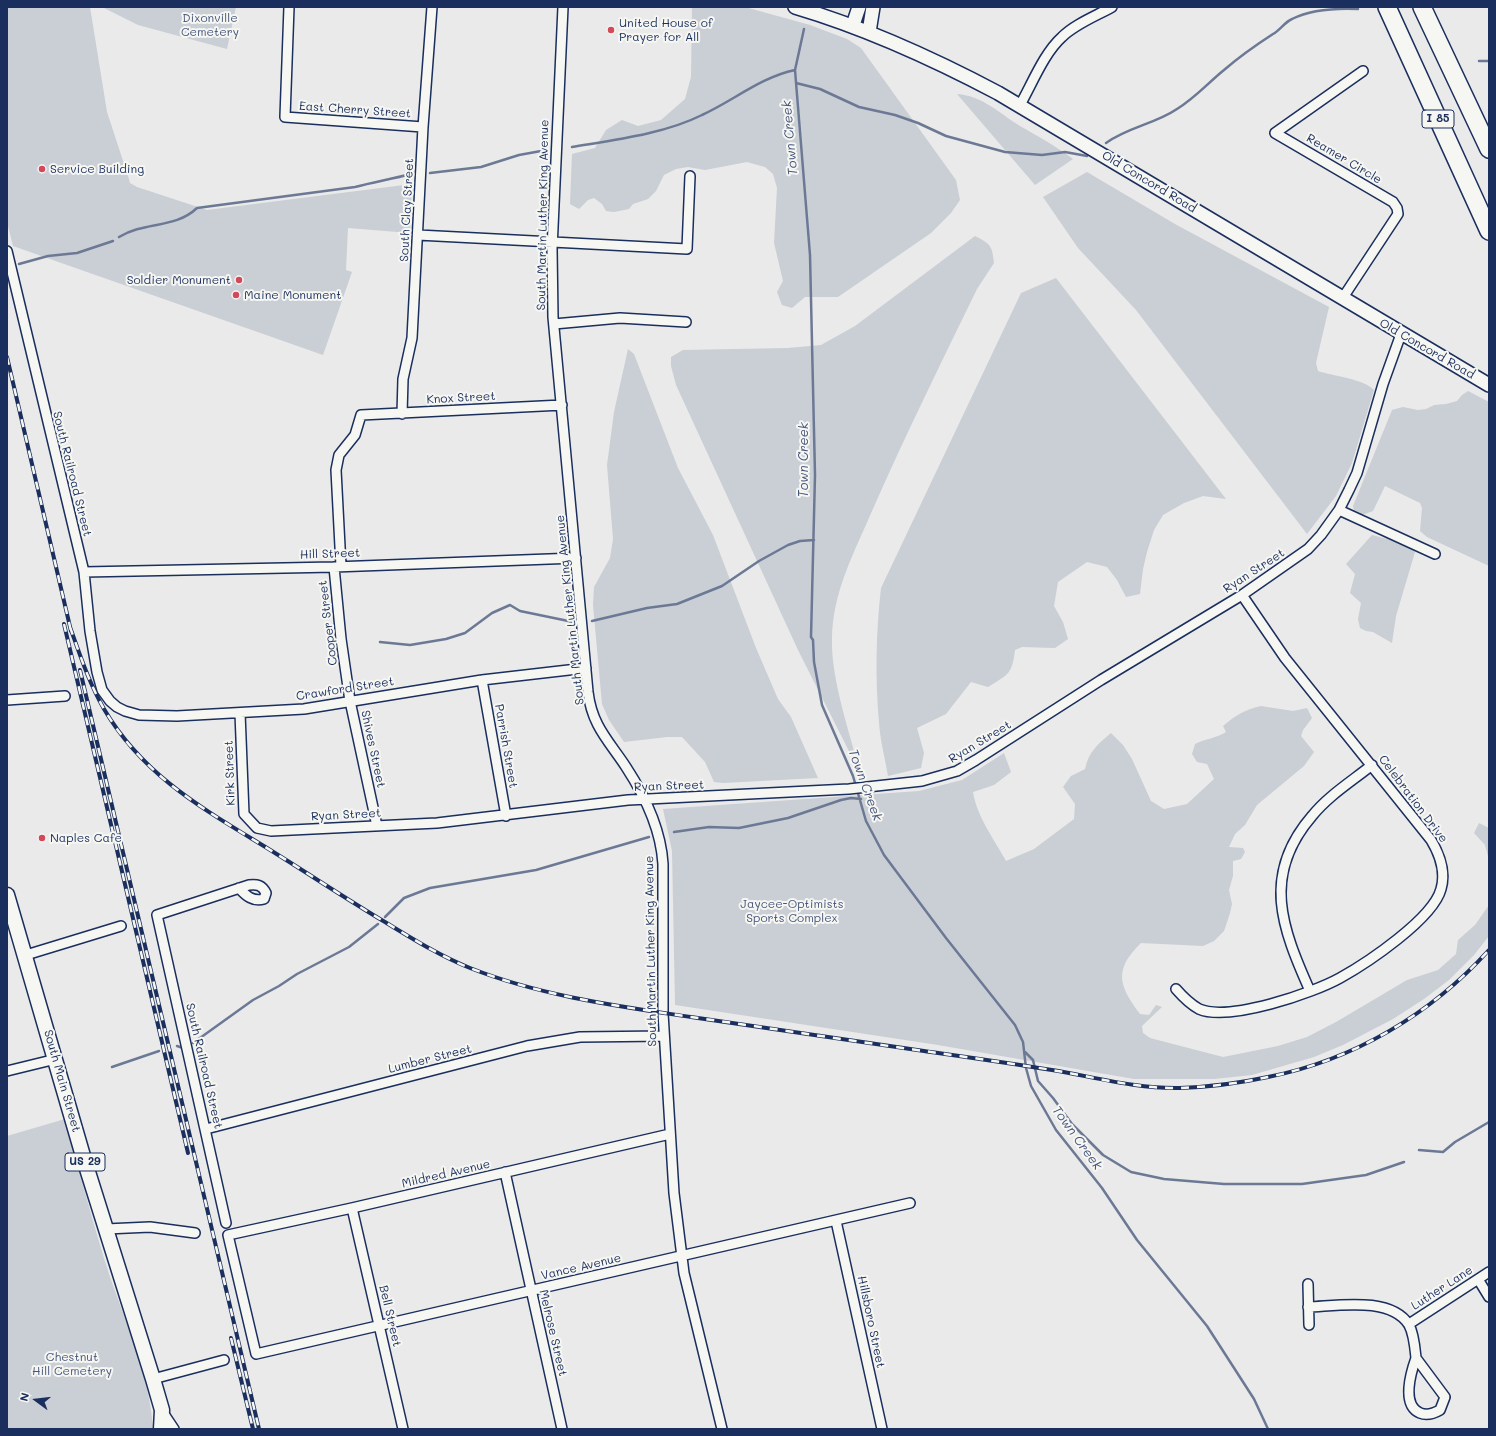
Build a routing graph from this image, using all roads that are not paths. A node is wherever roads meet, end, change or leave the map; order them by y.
1 (289, 7) edge
2 (432, 7) edge
3 (563, 7) edge
4 (795, 7) edge
5 (859, 7) edge
6 (873, 7) edge
7 (1112, 7) edge
8 (1387, 7) edge
9 (1422, 7) edge
10 (853, 26) junction
11 (869, 32) junction
12 (1363, 71) dead end
13 (1020, 105) junction
14 (423, 126) junction
15 (1489, 148) edge
16 (690, 176) dead end
17 (1489, 230) edge
18 (418, 234) junction
19 (553, 241) junction
20 (7, 252) edge
21 (1342, 299) junction
22 (686, 322) dead end
23 (554, 324) junction
24 (1402, 334) junction
25 (1489, 386) edge
26 (562, 405) junction
27 (402, 414) junction
28 (361, 415) joint
29 (1339, 510) junction
30 (1435, 554) dead end
31 (576, 558) junction
32 (338, 566) junction
33 (84, 572) junction
34 (1242, 595) junction
35 (586, 668) junction
36 (482, 680) junction
37 (65, 696) dead end
38 (7, 700) edge
39 (350, 700) junction
40 (110, 701) joint
41 (240, 713) junction
42 (1372, 765) junction
43 (644, 800) junction
44 (506, 816) junction
45 (377, 826) junction
46 (257, 828) joint
47 (241, 888) dead end
48 (7, 895) edge
49 (121, 926) dead end
50 (26, 956) junction
51 (1176, 989) dead end
52 (1310, 991) junction
53 (664, 1036) junction
54 (56, 1059) junction
55 (7, 1071) edge
56 (206, 1128) junction
57 (670, 1134) junction
58 (504, 1172) junction
59 (910, 1203) dead end
60 (352, 1208) junction
61 (836, 1221) junction
62 (226, 1223) dead end
63 (106, 1229) junction
64 (195, 1233) dead end
65 (681, 1256) junction
66 (1489, 1272) edge
67 (1478, 1279) junction
68 (1308, 1284) dead end
69 (531, 1290) junction
70 (1489, 1297) edge
71 (1308, 1307) junction
72 (1409, 1324) junction
73 (1309, 1325) dead end
74 (380, 1326) junction
75 (256, 1354) joint
76 (1416, 1358) junction
77 (224, 1360) dead end
78 (153, 1378) junction
79 (162, 1410) junction
80 (161, 1429) edge
81 (174, 1429) edge
82 (403, 1429) edge
83 (562, 1429) edge
84 (722, 1429) edge
85 (882, 1429) edge

1 - 14 street, East Cherry Street
2 - 14 street, South Clay Street
3 - 19 street, South Martin Luther King Avenue
4 - 10 main road, Old Concord Road
5 - 10 main road
6 - 11 main road
7 - 13 street
8 - 17 highway, I 85
9 - 15 highway, I 85
10 - 11 main road, Old Concord Road
11 - 13 main road, Old Concord Road
12 - 21 street, Reamer Circle
13 - 21 main road, Old Concord Road
14 - 18 street, South Clay Street
16 - 19 street
18 - 19 street
18 - 27 street, South Clay Street
19 - 23 street, South Martin Luther King Avenue
20 - 33 street, South Railroad Street
21 - 24 main road, Old Concord Road
22 - 23 street
23 - 26 street, South Martin Luther King Avenue
24 - 25 main road, Old Concord Road
24 - 29 street, Ryan Street
26 - 27 street, Knox Street
26 - 31 street, South Martin Luther King Avenue
27 - 28 street, Knox Street
28 - 32 street, Cooper Street
29 - 30 street
29 - 34 street, Ryan Street
31 - 32 street, Hill Street
31 - 35 street, South Martin Luther King Avenue
32 - 33 street, Hill Street
32 - 39 street, Cooper Street
33 - 40 street, South Railroad Street
34 - 42 street, Celebration Drive
34 - 43 street, Ryan Street
35 - 36 street, Crawford Street
35 - 43 street, South Martin Luther King Avenue
36 - 39 street, Crawford Street
36 - 44 street, Parrish Street
37 - 38 street
39 - 41 street, Crawford Street
39 - 45 street, Shives Street
40 - 41 street, Crawford Street
41 - 46 street, Kirk Street
42 - 52 street
42 - 52 street, Celebration Drive
43 - 44 street, Ryan Street
43 - 53 street, South Martin Luther King Avenue
44 - 45 street, Ryan Street
45 - 46 street, Ryan Street
47 - 56 street, South Railroad Street
48 - 50 main road, South Main Street / US 29
49 - 50 street
50 - 54 main road, South Main Street / US 29
51 - 52 street, Celebration Drive
53 - 56 street, Lumber Street
53 - 57 street, South Martin Luther King Avenue
54 - 55 street
54 - 63 main road, South Main Street / US 29
56 - 62 street, South Railroad Street
57 - 58 street, Mildred Avenue
57 - 65 street, South Martin Luther King Avenue
58 - 60 street, Mildred Avenue
58 - 69 street, Melrose Street
59 - 61 street, Vance Avenue
60 - 74 street, Bell Street
60 - 75 street, Mildred Avenue
61 - 65 street, Vance Avenue
61 - 85 street, Hillsboro Street
63 - 64 street
63 - 78 main road, South Main Street / US 29
65 - 69 street, Vance Avenue
65 - 84 street, South Martin Luther King Avenue
66 - 67 street, Luther Lane
67 - 70 street
67 - 72 street, Luther Lane
68 - 71 street
69 - 74 street, Vance Avenue
69 - 83 street, Melrose Street
71 - 72 street
71 - 73 street
72 - 76 street
74 - 75 street, Vance Avenue
74 - 82 street, Bell Street
76 - 76 street
77 - 78 street
78 - 79 main road, South Main Street / US 29
79 - 80 main road, South Main Street / US 29
79 - 81 street

